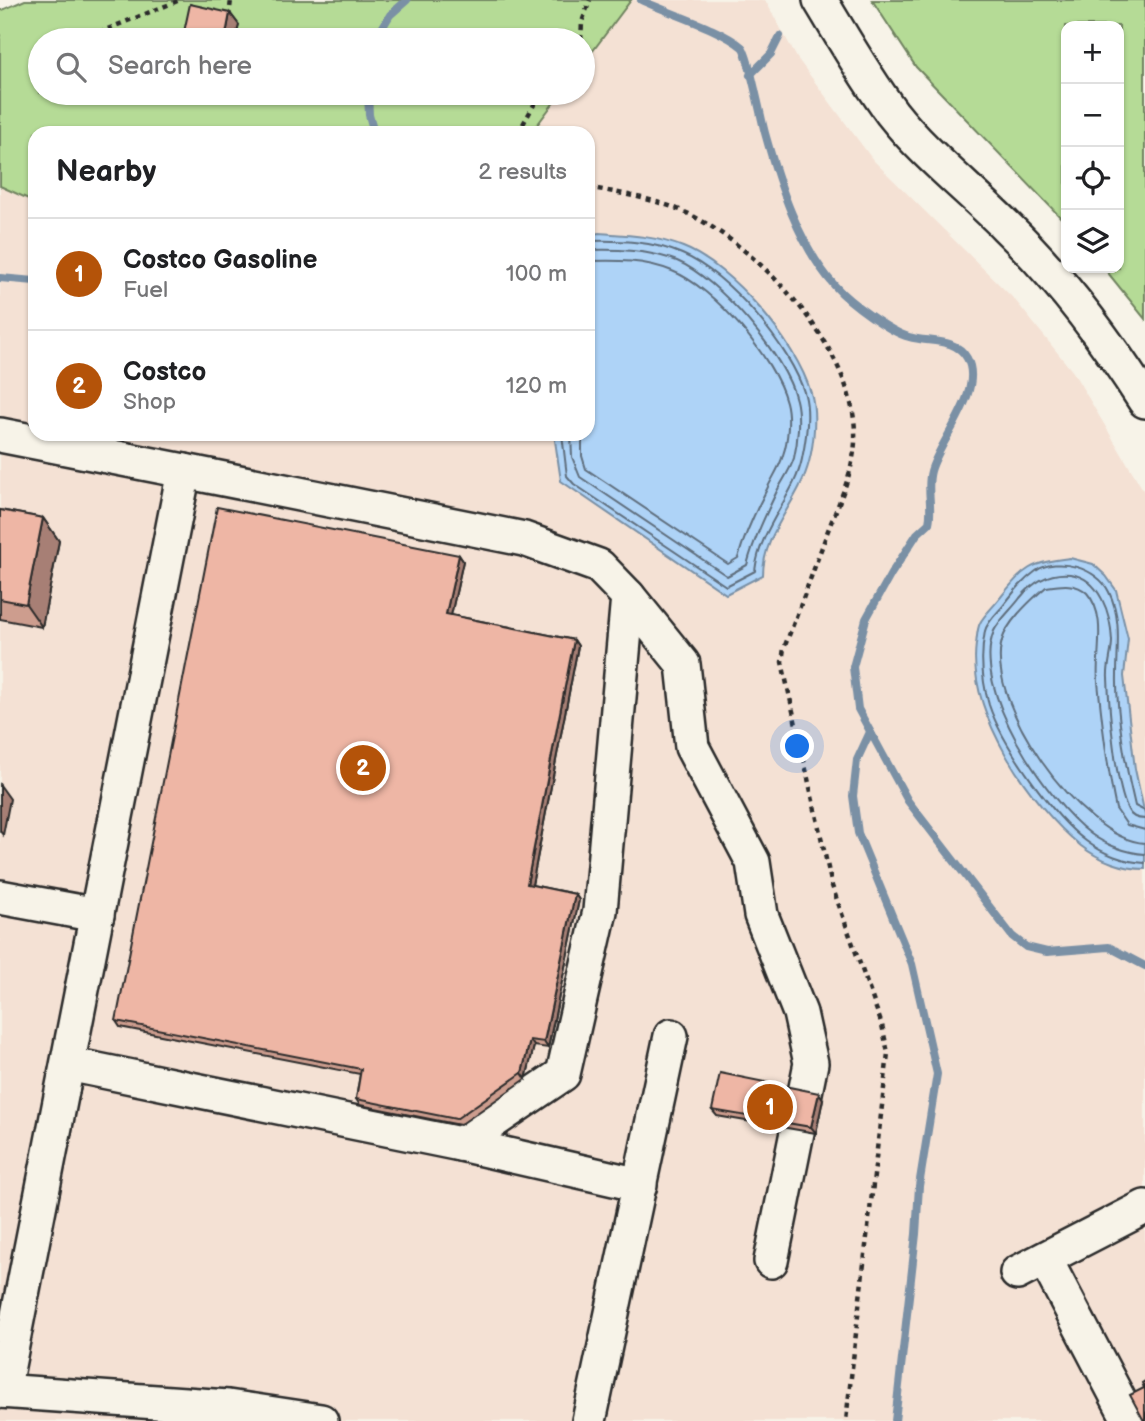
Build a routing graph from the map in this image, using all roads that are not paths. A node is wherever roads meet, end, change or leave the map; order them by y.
1 (820, 0) edge
2 (1145, 401) edge
3 (0, 435) edge
4 (28, 440) edge
5 (31, 441) edge
6 (184, 471) junction
7 (628, 596) junction
8 (0, 897) edge
9 (97, 915) junction
10 (671, 1036) dead end
11 (68, 1064) junction
12 (460, 1144) junction
13 (640, 1185) junction
14 (1145, 1207) edge
15 (771, 1261) dead end
16 (4, 1400) edge
17 (248, 1410) junction
18 (200, 1421) edge
19 (321, 1421) edge
20 (589, 1421) edge
21 (1130, 1421) edge

1 - 2 street
3 - 4 street
5 - 6 street
6 - 7 street
6 - 9 street
7 - 12 street
7 - 15 street
8 - 9 street
9 - 11 street
10 - 13 street
11 - 12 street
11 - 16 street
12 - 13 street
13 - 20 street
14 - 21 street
16 - 17 street
17 - 18 street
17 - 19 street

